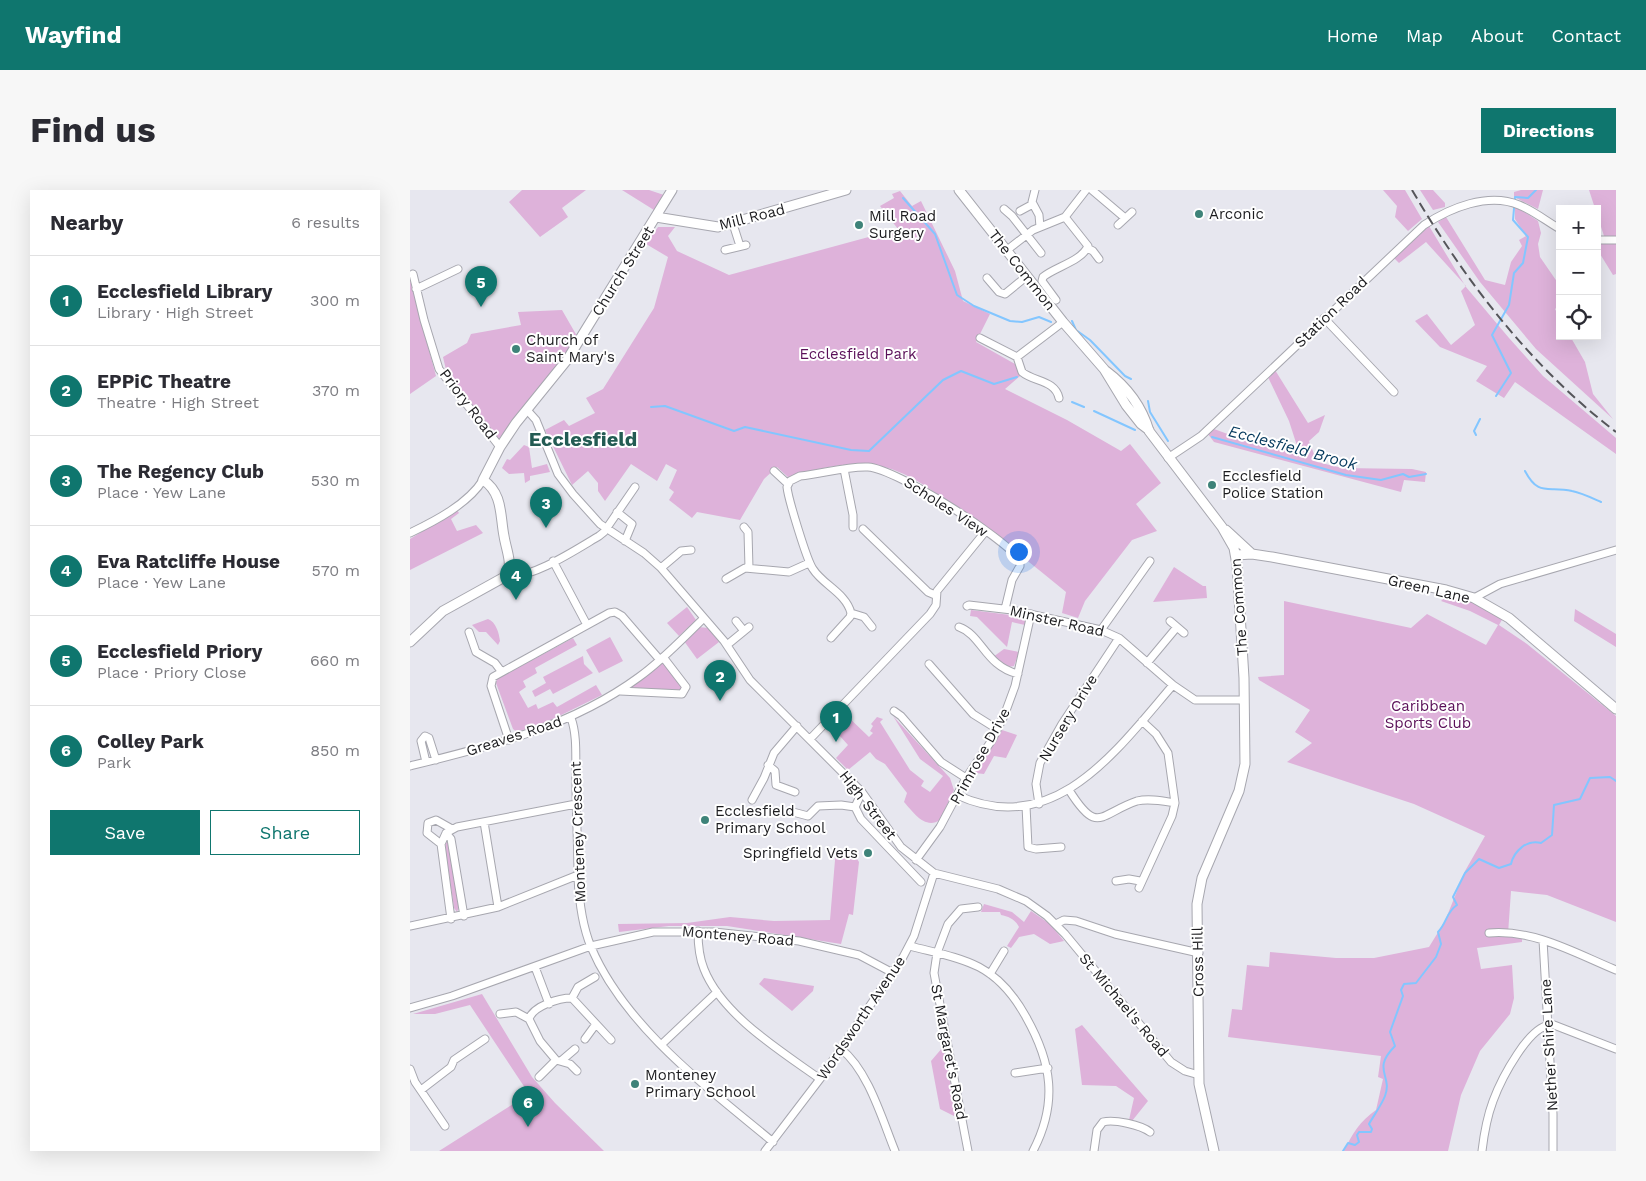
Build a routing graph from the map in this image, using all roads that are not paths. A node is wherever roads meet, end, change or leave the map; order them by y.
1 (672, 190) edge
2 (846, 190) edge
3 (1035, 190) edge
4 (1086, 190) edge
5 (1092, 190) edge
6 (962, 191) edge
7 (817, 194) edge
8 (1033, 204) junction
9 (1004, 209) dead end
10 (1020, 211) dead end
11 (1132, 212) dead end
12 (656, 217) junction
13 (1065, 217) junction
14 (1125, 218) junction
15 (733, 224) junction
16 (1118, 225) dead end
17 (1040, 227) junction
18 (1556, 227) edge
19 (1027, 234) junction
20 (1601, 240) edge
21 (1616, 240) edge
22 (1088, 248) junction
23 (725, 250) dead end
24 (1007, 250) junction
25 (1041, 253) dead end
26 (1099, 259) dead end
27 (1051, 260) dead end
28 (1057, 266) junction
29 (458, 269) dead end
30 (413, 274) dead end
31 (1027, 276) junction
32 (987, 278) dead end
33 (416, 289) junction
34 (1056, 300) dead end
35 (1324, 318) junction
36 (1063, 322) junction
37 (980, 338) dead end
38 (1017, 357) junction
39 (1394, 392) dead end
40 (1059, 398) dead end
41 (526, 410) junction
42 (500, 447) junction
43 (1168, 458) junction
44 (844, 469) junction
45 (774, 471) dead end
46 (484, 480) junction
47 (788, 484) junction
48 (635, 487) dead end
49 (617, 512) junction
50 (744, 527) dead end
51 (852, 527) dead end
52 (1222, 527) junction
53 (863, 528) dead end
54 (608, 530) junction
55 (985, 532) junction
56 (410, 534) edge
57 (625, 541) junction
58 (691, 550) dead end
59 (1616, 550) edge
60 (1252, 554) junction
61 (1236, 555) junction
62 (553, 561) junction
63 (1150, 561) dead end
64 (809, 563) junction
65 (661, 568) junction
66 (749, 568) junction
67 (508, 574) junction
68 (726, 579) dead end
69 (935, 595) junction
70 (1474, 598) junction
71 (967, 606) dead end
72 (1005, 609) junction
73 (851, 613) junction
74 (1032, 614) junction
75 (704, 618) junction
76 (736, 621) dead end
77 (1170, 621) dead end
78 (587, 625) junction
79 (1176, 626) junction
80 (872, 627) dead end
81 (959, 627) dead end
82 (1101, 630) junction
83 (469, 632) dead end
84 (1184, 633) dead end
85 (831, 638) dead end
86 (1119, 638) junction
87 (410, 642) edge
88 (727, 645) junction
89 (662, 659) junction
90 (1147, 662) junction
91 (929, 664) dead end
92 (501, 671) junction
93 (1018, 674) junction
94 (1173, 685) junction
95 (620, 691) junction
96 (1244, 700) junction
97 (1616, 709) edge
98 (894, 711) dead end
99 (571, 718) junction
100 (1142, 721) junction
101 (797, 726) junction
102 (997, 729) junction
103 (810, 738) junction
104 (509, 740) junction
105 (436, 760) junction
106 (426, 762) junction
107 (768, 765) junction
108 (410, 766) edge
109 (966, 778) junction
110 (1242, 781) joint
111 (1069, 790) junction
112 (795, 792) dead end
113 (862, 792) junction
114 (957, 796) junction
115 (752, 800) dead end
116 (1175, 803) junction
117 (576, 804) junction
118 (1039, 804) junction
119 (1026, 806) junction
120 (856, 807) junction
121 (793, 812) dead end
122 (484, 822) junction
123 (449, 831) junction
124 (441, 844) junction
125 (1061, 847) dead end
126 (916, 860) junction
127 (934, 874) junction
128 (578, 875) junction
129 (1116, 881) dead end
130 (921, 882) dead end
131 (498, 907) junction
132 (978, 907) dead end
133 (464, 916) junction
134 (451, 918) junction
135 (1056, 924) junction
136 (410, 926) edge
137 (698, 931) junction
138 (1489, 933) dead end
139 (1544, 940) junction
140 (591, 946) junction
141 (910, 946) junction
142 (1004, 951) dead end
143 (937, 953) junction
144 (1200, 953) junction
145 (535, 967) junction
146 (1616, 970) edge
147 (893, 973) junction
148 (990, 974) junction
149 (596, 978) dead end
150 (717, 992) junction
151 (572, 998) junction
152 (548, 1004) junction
153 (410, 1008) edge
154 (500, 1014) dead end
155 (529, 1019) junction
156 (596, 1024) junction
157 (1549, 1024) junction
158 (485, 1038) dead end
159 (584, 1039) dead end
160 (611, 1040) dead end
161 (662, 1044) junction
162 (575, 1049) dead end
163 (841, 1049) junction
164 (1616, 1049) edge
165 (559, 1061) junction
166 (1048, 1068) junction
167 (410, 1069) edge
168 (577, 1071) dead end
169 (1015, 1073) dead end
170 (1199, 1075) junction
171 (539, 1077) dead end
172 (820, 1079) junction
173 (413, 1084) edge
174 (420, 1090) junction
175 (445, 1126) dead end
176 (1150, 1132) dead end
177 (773, 1142) junction
178 (765, 1151) edge
179 (895, 1151) edge
180 (968, 1151) edge
181 (1033, 1151) edge
182 (1094, 1151) edge
183 (1214, 1151) edge
184 (1482, 1151) edge
185 (1553, 1151) edge

1 - 12 main road, Church Street
2 - 7 main road, Mill Road
3 - 8 street
4 - 13 street
5 - 14 street
6 - 24 main road, The Common
7 - 15 main road, Mill Road
8 - 10 street
8 - 17 street
9 - 19 street
11 - 14 street
12 - 15 main road, Mill Road
12 - 41 main road, Church Street
13 - 17 street
13 - 22 street
14 - 16 street
15 - 23 street
17 - 19 street
18 - 35 street, Station Road
19 - 24 street
19 - 25 street
20 - 21 street
22 - 26 street
22 - 28 street
24 - 31 main road, The Common
27 - 28 street
28 - 34 street
29 - 33 street
30 - 33 street, Priory Road
31 - 32 street
31 - 36 main road, The Common
33 - 42 street, Priory Road
35 - 39 street
35 - 43 street, Station Road
36 - 38 street
36 - 43 main road, The Common
37 - 38 street
38 - 40 street
41 - 42 main road, Church Street
41 - 54 street, High Street
42 - 46 main road, Church Street
43 - 52 main road, The Common
44 - 47 street, Scholes View
44 - 51 street
44 - 55 street, Scholes View
45 - 47 street
46 - 56 street
46 - 67 main road
47 - 64 street
48 - 49 street
49 - 54 street
49 - 57 street
50 - 66 street
52 - 60 main road
52 - 61 main road, The Common
53 - 69 street
54 - 57 street, High Street
54 - 62 street
55 - 69 street
55 - 72 street, Scholes View
57 - 65 street, High Street
58 - 65 street
59 - 70 street
60 - 61 main road, Green Lane
60 - 70 main road, Green Lane
61 - 96 main road, The Common
62 - 67 street
62 - 78 street
63 - 82 street
64 - 66 street
64 - 73 street
65 - 75 street, High Street
66 - 68 street
67 - 87 main road
69 - 103 street
70 - 97 main road, Green Lane
71 - 72 street, Minster Road
72 - 74 street, Minster Road
73 - 80 street
73 - 85 street
74 - 82 street, Minster Road
74 - 93 street, Primrose Drive
75 - 88 street, High Street
75 - 89 street, Greaves Road
76 - 88 street
77 - 79 street
78 - 89 street
78 - 92 street
79 - 84 street
79 - 90 street
81 - 93 street
82 - 86 street, Minster Road
83 - 92 street
86 - 90 street, Minster Road
86 - 118 street, Nursery Drive
88 - 101 street, High Street
89 - 95 street, Greaves Road
89 - 95 street
90 - 94 street, Minster Road
91 - 102 street
92 - 104 street
93 - 102 street, Primrose Drive
94 - 96 street, Minster Road
94 - 100 street
95 - 99 street, Greaves Road
96 - 110 main road, The Common
98 - 109 street
99 - 104 street, Greaves Road
99 - 117 street, Monteney Crescent
100 - 111 street
100 - 116 street
101 - 103 street, High Street
101 - 107 street
102 - 109 street, Primrose Drive
103 - 113 street, High Street
104 - 105 street, Greaves Road
105 - 106 street, Greaves Road
105 - 106 street
106 - 108 street, Greaves Road
107 - 112 street
107 - 115 street
109 - 114 street, Primrose Drive
110 - 144 main road, Cross Hill
111 - 116 street
111 - 118 street
113 - 120 street
113 - 126 street, High Street
114 - 119 street
114 - 126 street, Primrose Drive
116 - 129 street
117 - 122 street
117 - 128 street, Monteney Crescent
118 - 119 street
119 - 125 street
120 - 121 street
120 - 130 street
122 - 123 street
122 - 131 street
123 - 124 street
123 - 124 street
123 - 133 street
124 - 134 street
126 - 127 street, High Street
127 - 135 street, High Street
127 - 141 street, Wordsworth Avenue
128 - 131 street
128 - 140 street, Monteney Crescent
131 - 133 street
132 - 143 street, St Margaret's Road
133 - 134 street
134 - 136 street
135 - 144 street
135 - 170 street, St Michael's Road
137 - 140 street, Monteney Road
137 - 147 street, Monteney Road
137 - 150 street
138 - 139 street
139 - 146 street
139 - 157 street, Nether Shire Lane
140 - 145 street, Monteney Road
140 - 161 street, Monteney Crescent
141 - 143 street
141 - 147 street, Wordsworth Avenue
142 - 148 street
143 - 148 street
143 - 180 street, St Margaret's Road
144 - 170 main road, Cross Hill
145 - 152 street
145 - 153 street, Monteney Road
147 - 163 street, Wordsworth Avenue
148 - 166 street
149 - 151 street
150 - 161 street
150 - 172 street
151 - 152 street
151 - 156 street
152 - 155 street
154 - 155 street
155 - 165 street
156 - 159 street
156 - 160 street
157 - 164 street
157 - 184 street
157 - 185 street, Nether Shire Lane
158 - 174 street
161 - 177 street, Monteney Crescent
162 - 165 street
163 - 172 street, Wordsworth Avenue
163 - 179 street
165 - 168 street
165 - 171 street
166 - 169 street
166 - 181 street
167 - 173 street
170 - 183 main road, Cross Hill
172 - 177 street, Wordsworth Avenue
173 - 174 street
174 - 175 street
176 - 182 street
177 - 178 street, Wordsworth Avenue

